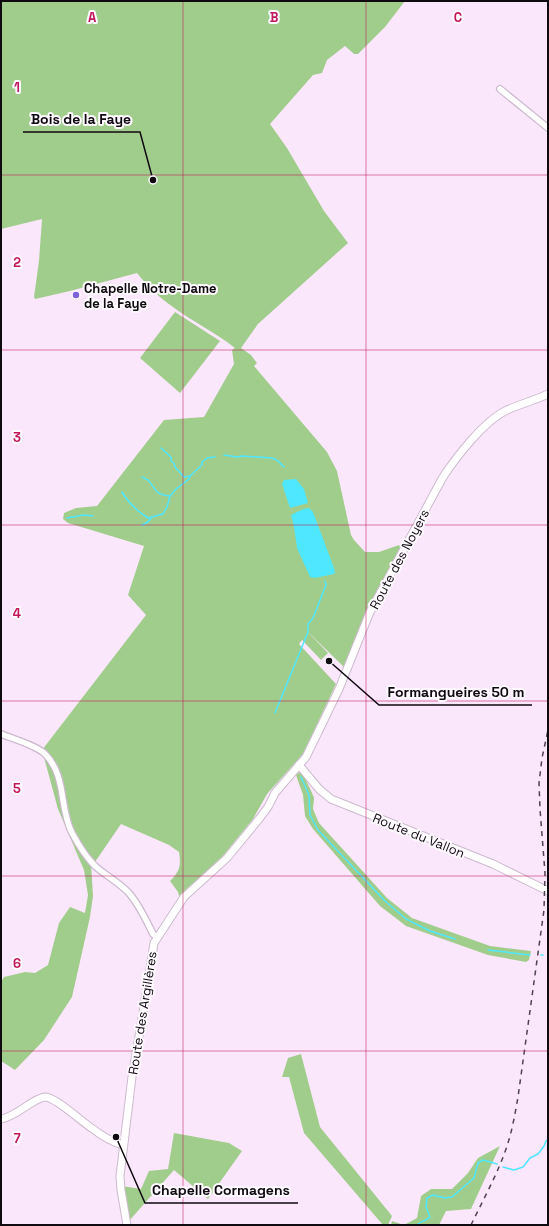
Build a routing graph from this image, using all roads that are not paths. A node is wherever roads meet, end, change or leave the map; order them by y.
1 (500, 89) dead end
2 (548, 128) edge
3 (548, 394) edge
4 (1, 734) edge
5 (299, 765) junction
6 (548, 891) edge
7 (157, 937) junction
8 (1, 1119) edge
9 (123, 1145) junction
10 (127, 1225) edge

1 - 2 street
3 - 5 street, Route des Noyers
4 - 7 street
5 - 6 street, Route du Vallon
5 - 7 street, Route des Argillères
7 - 9 street, Route des Argillères
8 - 9 street
9 - 10 street, Route des Argillères

